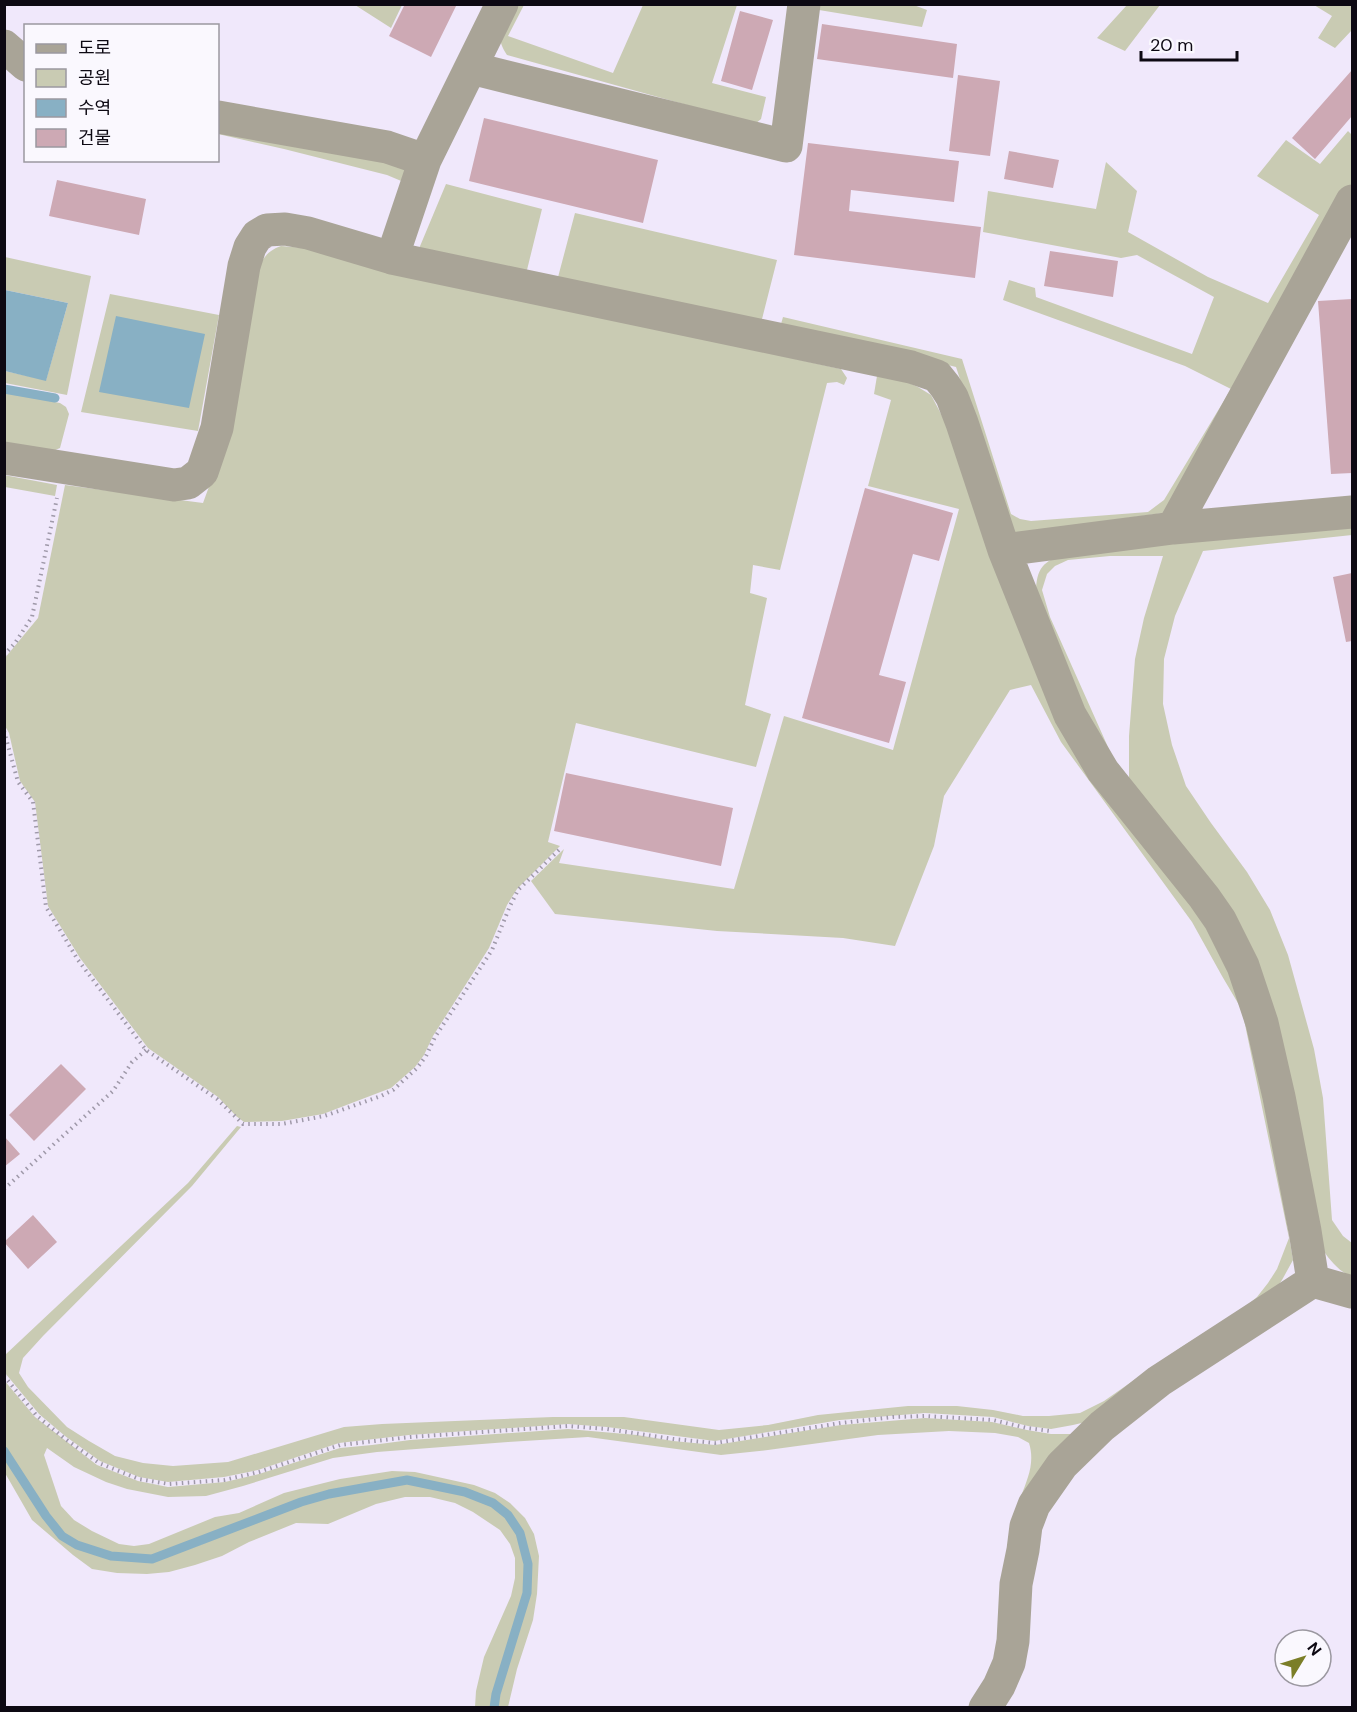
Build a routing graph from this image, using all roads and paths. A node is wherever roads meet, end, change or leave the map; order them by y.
1 (502, 4) edge
2 (804, 4) edge
3 (4, 46) edge
4 (24, 63) edge
5 (471, 68) junction
6 (219, 117) edge
7 (425, 160) junction
8 (1353, 201) edge
9 (392, 258) junction
10 (4, 458) edge
11 (63, 467) junction
12 (1353, 512) edge
13 (1173, 528) junction
14 (1004, 550) junction
15 (4, 655) edge
16 (4, 731) edge
17 (562, 847) dead end
18 (146, 1050) junction
19 (4, 1189) edge
20 (1313, 1281) junction
21 (1353, 1292) edge
22 (4, 1376) edge
23 (1051, 1431) dead end
24 (985, 1707) edge

1 - 5 street
2 - 5 street
3 - 4 street
5 - 7 street
6 - 7 street
7 - 9 street
8 - 13 street
9 - 11 street
9 - 14 street
10 - 11 street
11 - 15 path
12 - 13 street
13 - 14 street
14 - 20 street
16 - 18 path
17 - 18 path
18 - 19 path
20 - 21 street
20 - 24 street
22 - 23 path

